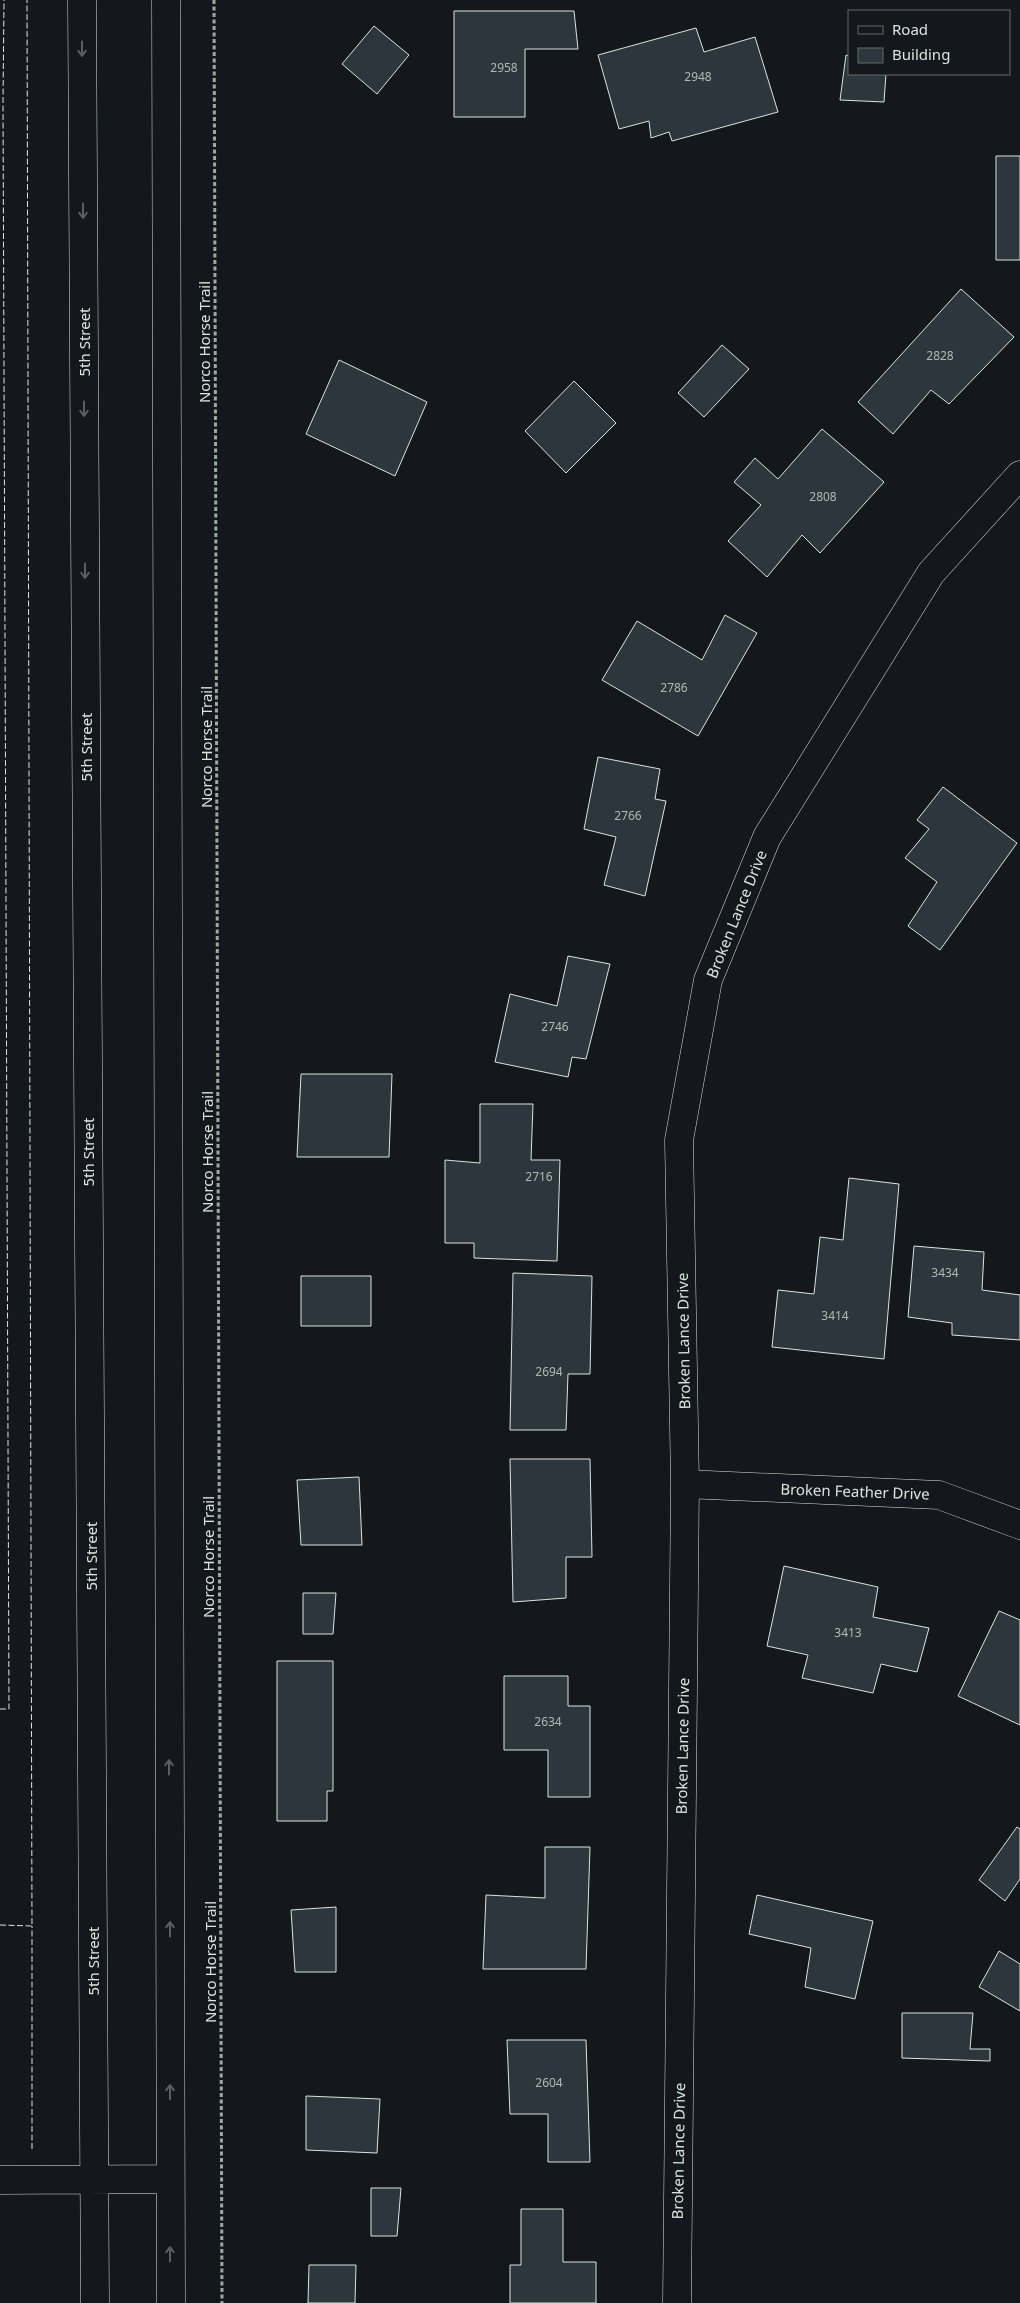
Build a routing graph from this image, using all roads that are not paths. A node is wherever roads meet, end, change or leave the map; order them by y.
1 (82, 0) edge
2 (166, 0) edge
3 (1020, 475) edge
4 (685, 1484) junction
5 (1020, 1525) edge
6 (170, 2179) junction
7 (0, 2180) edge
8 (94, 2180) junction
9 (95, 2303) edge
10 (170, 2303) edge
11 (677, 2303) edge

1 -> 8 street, 5th Street
6 -> 2 street
3 - 4 street, Broken Lance Drive
4 - 5 street, Broken Feather Drive
4 - 11 street, Broken Lance Drive
6 - 8 street
10 -> 6 street
7 - 8 street
8 - 9 street, 5th Street

